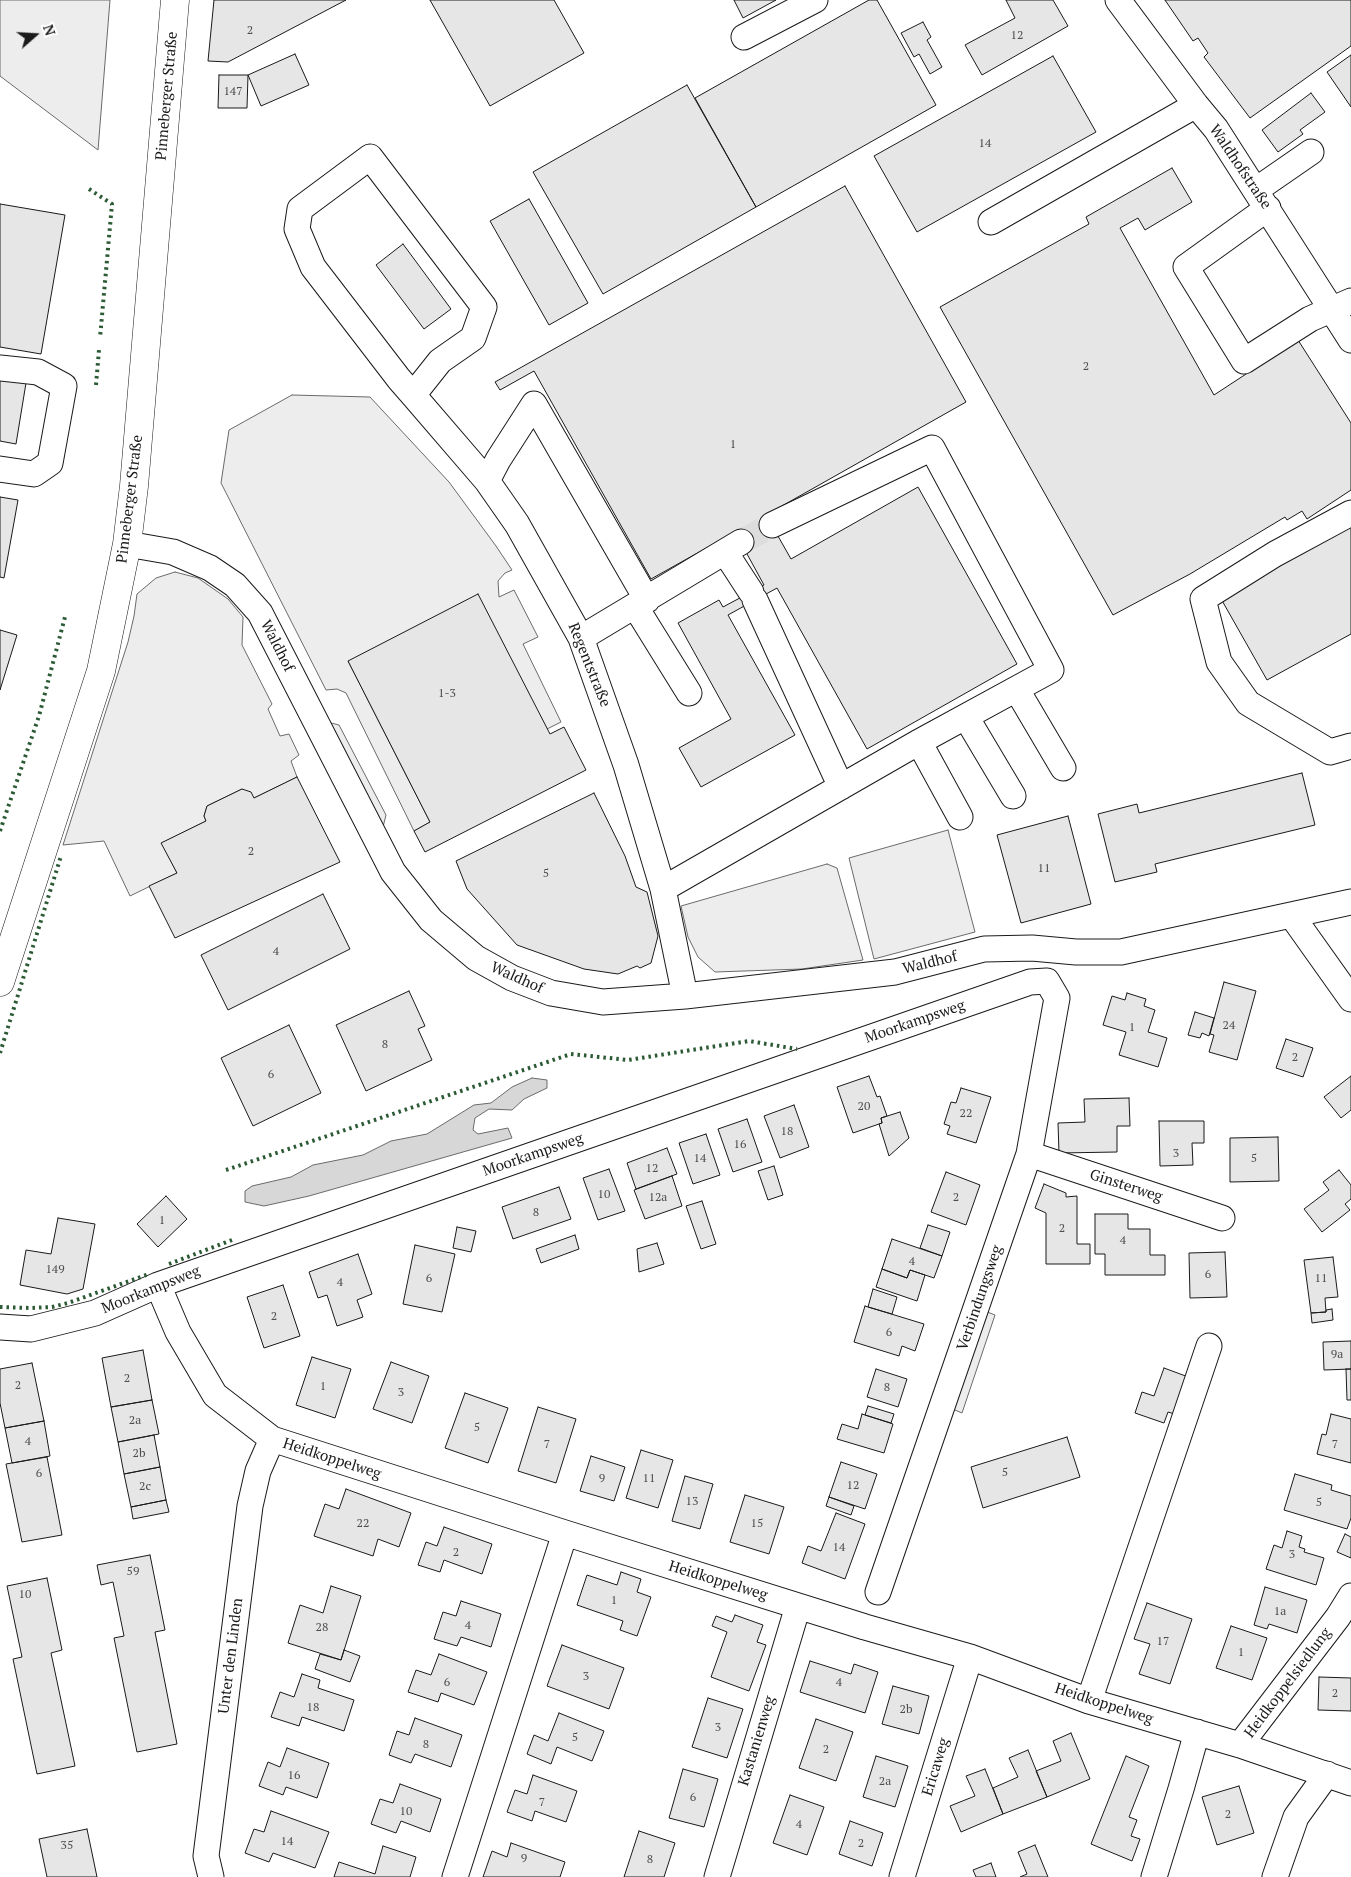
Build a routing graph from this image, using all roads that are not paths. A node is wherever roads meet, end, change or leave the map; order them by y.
1 (175, 0) edge
2 (815, 0) edge
3 (1118, 0) edge
4 (744, 37) dead end
5 (1196, 105) junction
6 (1311, 152) dead end
7 (1262, 199) junction
8 (991, 222) dead end
9 (1351, 287) edge
10 (1341, 305) edge
11 (1351, 340) edge
12 (0, 368) edge
13 (406, 387) junction
14 (0, 469) edge
15 (487, 481) junction
16 (1351, 513) edge
17 (772, 525) tunnel mouth
18 (127, 544) junction
19 (641, 603) junction
20 (581, 638) junction
21 (1017, 690) junction
22 (689, 694) dead end
23 (966, 717) junction
24 (919, 742) junction
25 (1351, 746) edge
26 (1063, 768) dead end
27 (841, 787) junction
28 (1013, 796) dead end
29 (960, 817) dead end
30 (663, 889) junction
31 (1351, 902) edge
32 (1292, 916) junction
33 (0, 982) edge
34 (685, 996) junction
35 (1056, 998) joint
36 (1351, 999) edge
37 (1029, 1154) junction
38 (1222, 1218) dead end
39 (158, 1285) junction
40 (0, 1328) edge
41 (1209, 1346) dead end
42 (272, 1439) junction
43 (565, 1534) junction
44 (878, 1592) dead end
45 (1351, 1596) edge
46 (798, 1606) junction
47 (970, 1657) junction
48 (1089, 1701) junction
49 (1197, 1732) junction
50 (1240, 1745) junction
51 (1327, 1774) junction
52 (1351, 1783) edge
53 (211, 1877) edge
54 (455, 1877) edge
55 (716, 1877) edge
56 (902, 1877) edge
57 (1154, 1877) edge
58 (1275, 1877) edge

1 - 18 main road, Pinneberger Straße
2 - 4 street
3 - 5 street, Waldhofstraße
5 - 7 street, Waldhofstraße
5 - 8 street
6 - 7 street
7 - 10 street, Waldhofstraße
7 - 10 street
9 - 10 street
10 - 11 street, Waldhofstraße
12 - 14 street
13 - 13 street, Regentstraße
13 - 15 street, Regentstraße
15 - 19 street
15 - 20 street, Regentstraße
16 - 25 street
17 - 21 street
18 - 33 main road, Pinneberger Straße
18 - 34 street, Waldhof
19 - 20 street
19 - 22 street
19 - 27 street
20 - 30 street, Regentstraße
21 - 23 street
21 - 26 street
23 - 24 street
23 - 28 street
24 - 27 street
24 - 29 street
27 - 30 street
30 - 34 street, Regentstraße
31 - 32 street
32 - 34 street, Waldhof
32 - 36 street
35 - 37 street, Verbindungsweg
35 - 39 street, Moorkampsweg
37 - 38 street, Ginsterweg
37 - 44 street, Verbindungsweg
39 - 40 street, Moorkampsweg
39 - 42 street, Heidkoppelweg
41 - 48 street
42 - 43 street, Heidkoppelweg
42 - 53 street, Unter den Linden
43 - 46 street, Heidkoppelweg
43 - 54 street
45 - 50 street, Heidkoppelsiedlung
46 - 47 street, Heidkoppelweg
46 - 55 street, Kastanienweg
47 - 48 street, Heidkoppelweg
47 - 56 street, Ericaweg
48 - 49 street, Heidkoppelweg
49 - 50 street, Heidkoppelweg
49 - 57 street
50 - 51 street, Heidkoppelweg
51 - 52 street, Heidkoppelweg
51 - 58 street

